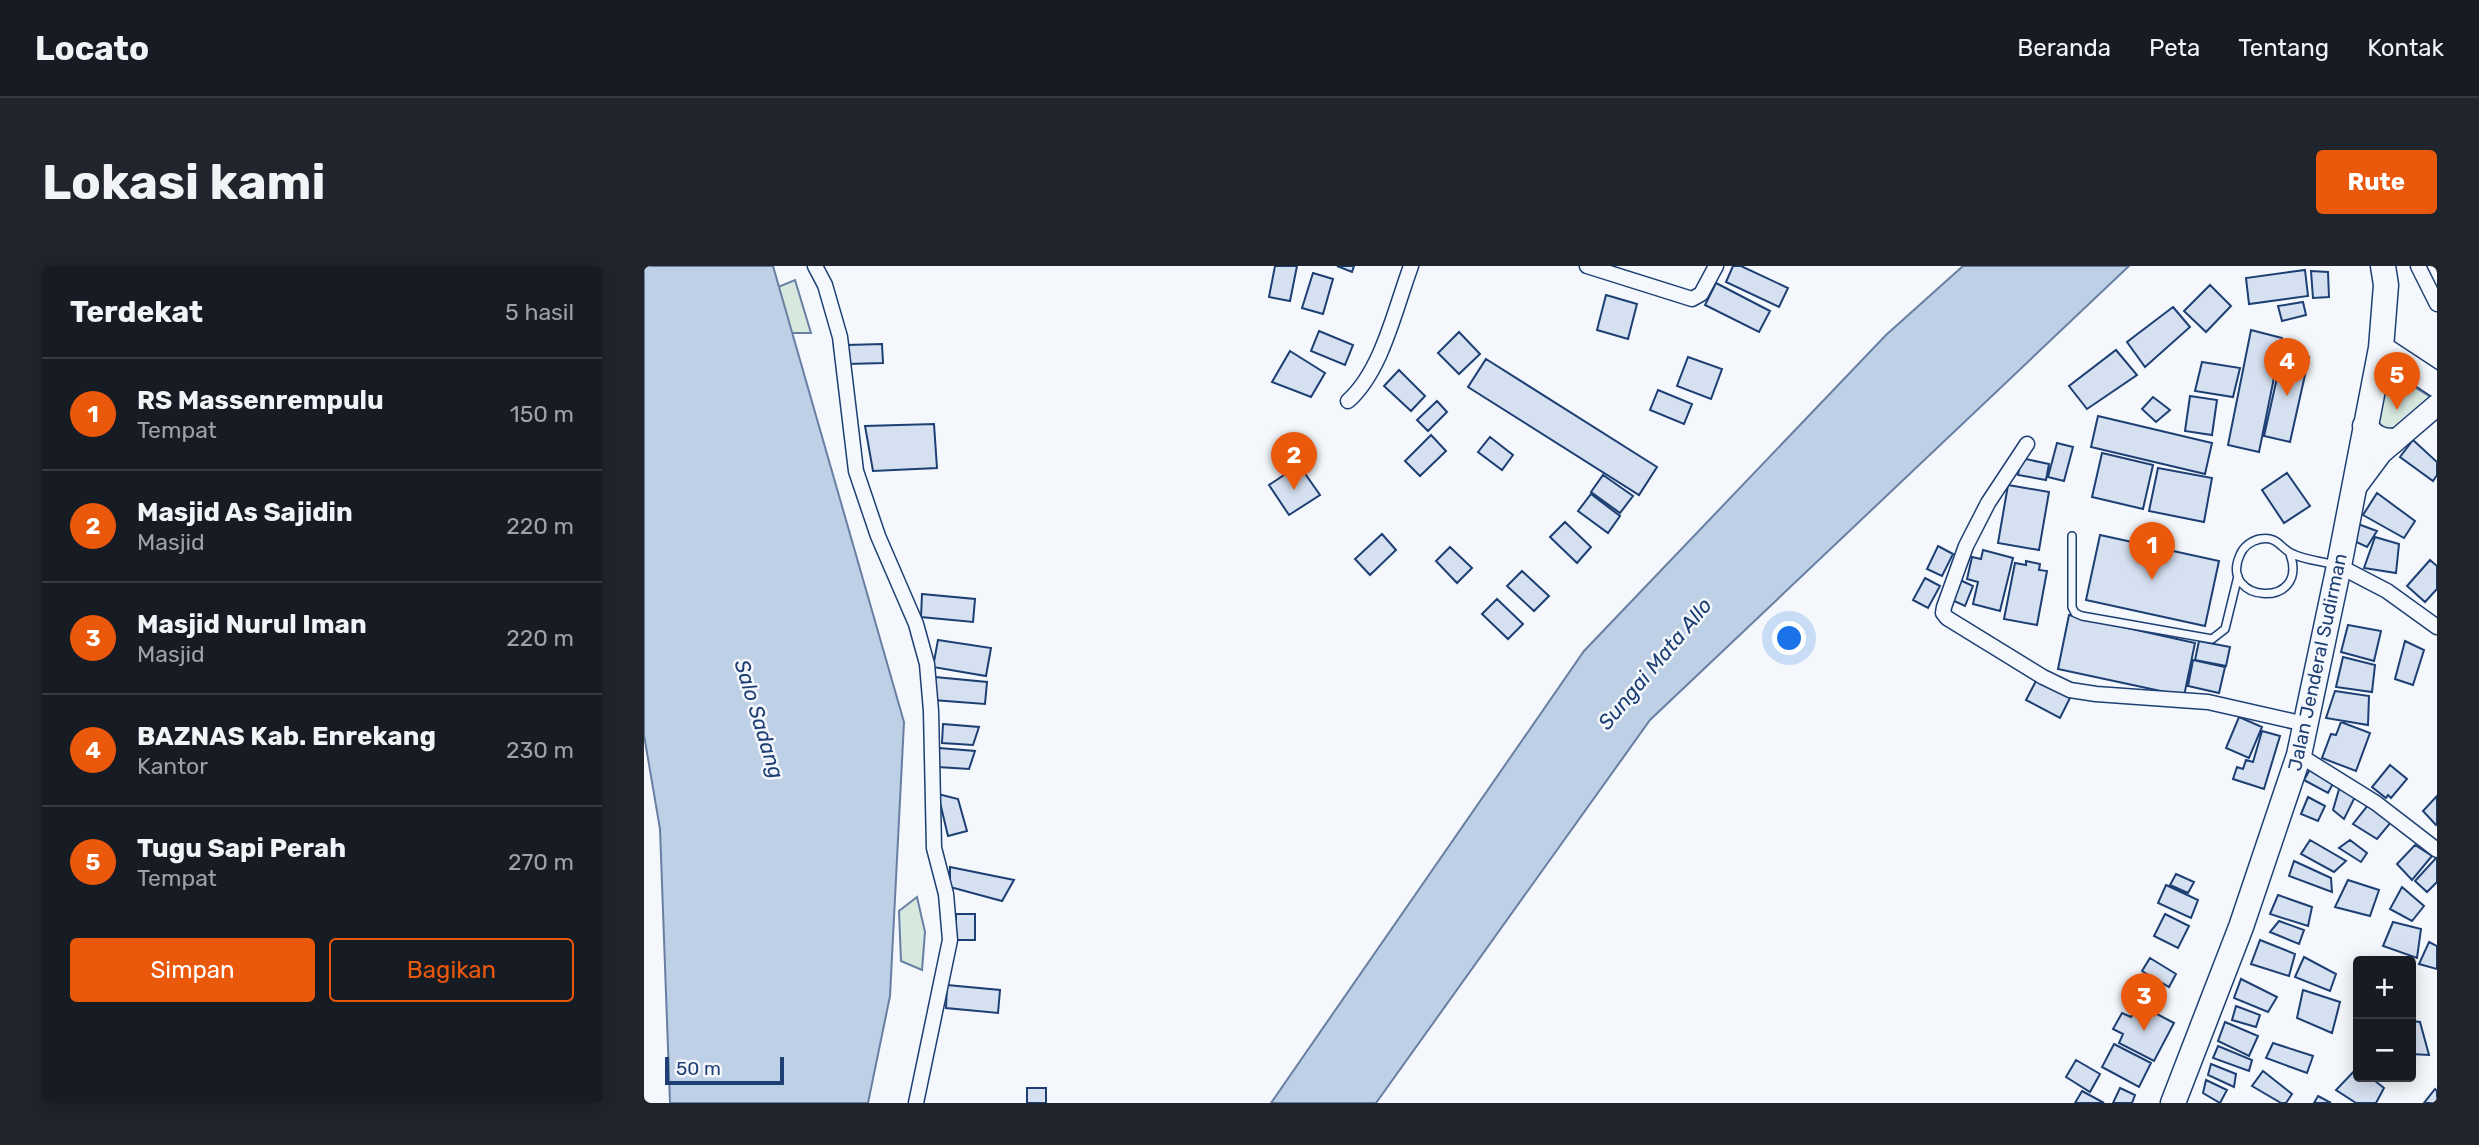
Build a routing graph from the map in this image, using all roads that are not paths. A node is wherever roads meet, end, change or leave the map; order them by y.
1 (815, 266) edge
2 (1411, 266) edge
3 (1587, 266) edge
4 (1716, 266) edge
5 (2383, 266) edge
6 (2418, 266) edge
7 (2437, 304) edge
8 (2381, 348) junction
9 (2437, 385) edge
10 (1348, 401) dead end
11 (2437, 405) edge
12 (2365, 426) junction
13 (2393, 442) junction
14 (2027, 444) dead end
15 (2354, 489) junction
16 (2071, 536) dead end
17 (2290, 554) junction
18 (2345, 569) junction
19 (2238, 576) junction
20 (2437, 627) edge
21 (2305, 724) junction
22 (2299, 755) junction
23 (2437, 850) edge
24 (916, 1103) edge
25 (2173, 1103) edge

1 - 24 street
2 - 10 street
3 - 4 street
5 - 8 highway
6 - 7 street
8 - 9 highway
8 - 12 highway
11 - 13 main road, Jalan Jenderal Sudirman
12 - 13 highway
12 - 15 highway
13 - 15 main road, Jalan Jenderal Sudirman
14 - 21 street
15 - 18 highway, Jalan Jenderal Sudirman
16 - 19 lane
17 - 18 lane
17 - 19 lane
17 - 19 lane
18 - 20 street
18 - 21 highway, Jalan Jenderal Sudirman
21 - 22 highway, Jalan Jenderal Sudirman
22 - 23 street
22 - 25 highway, Jalan Jenderal Sudirman

